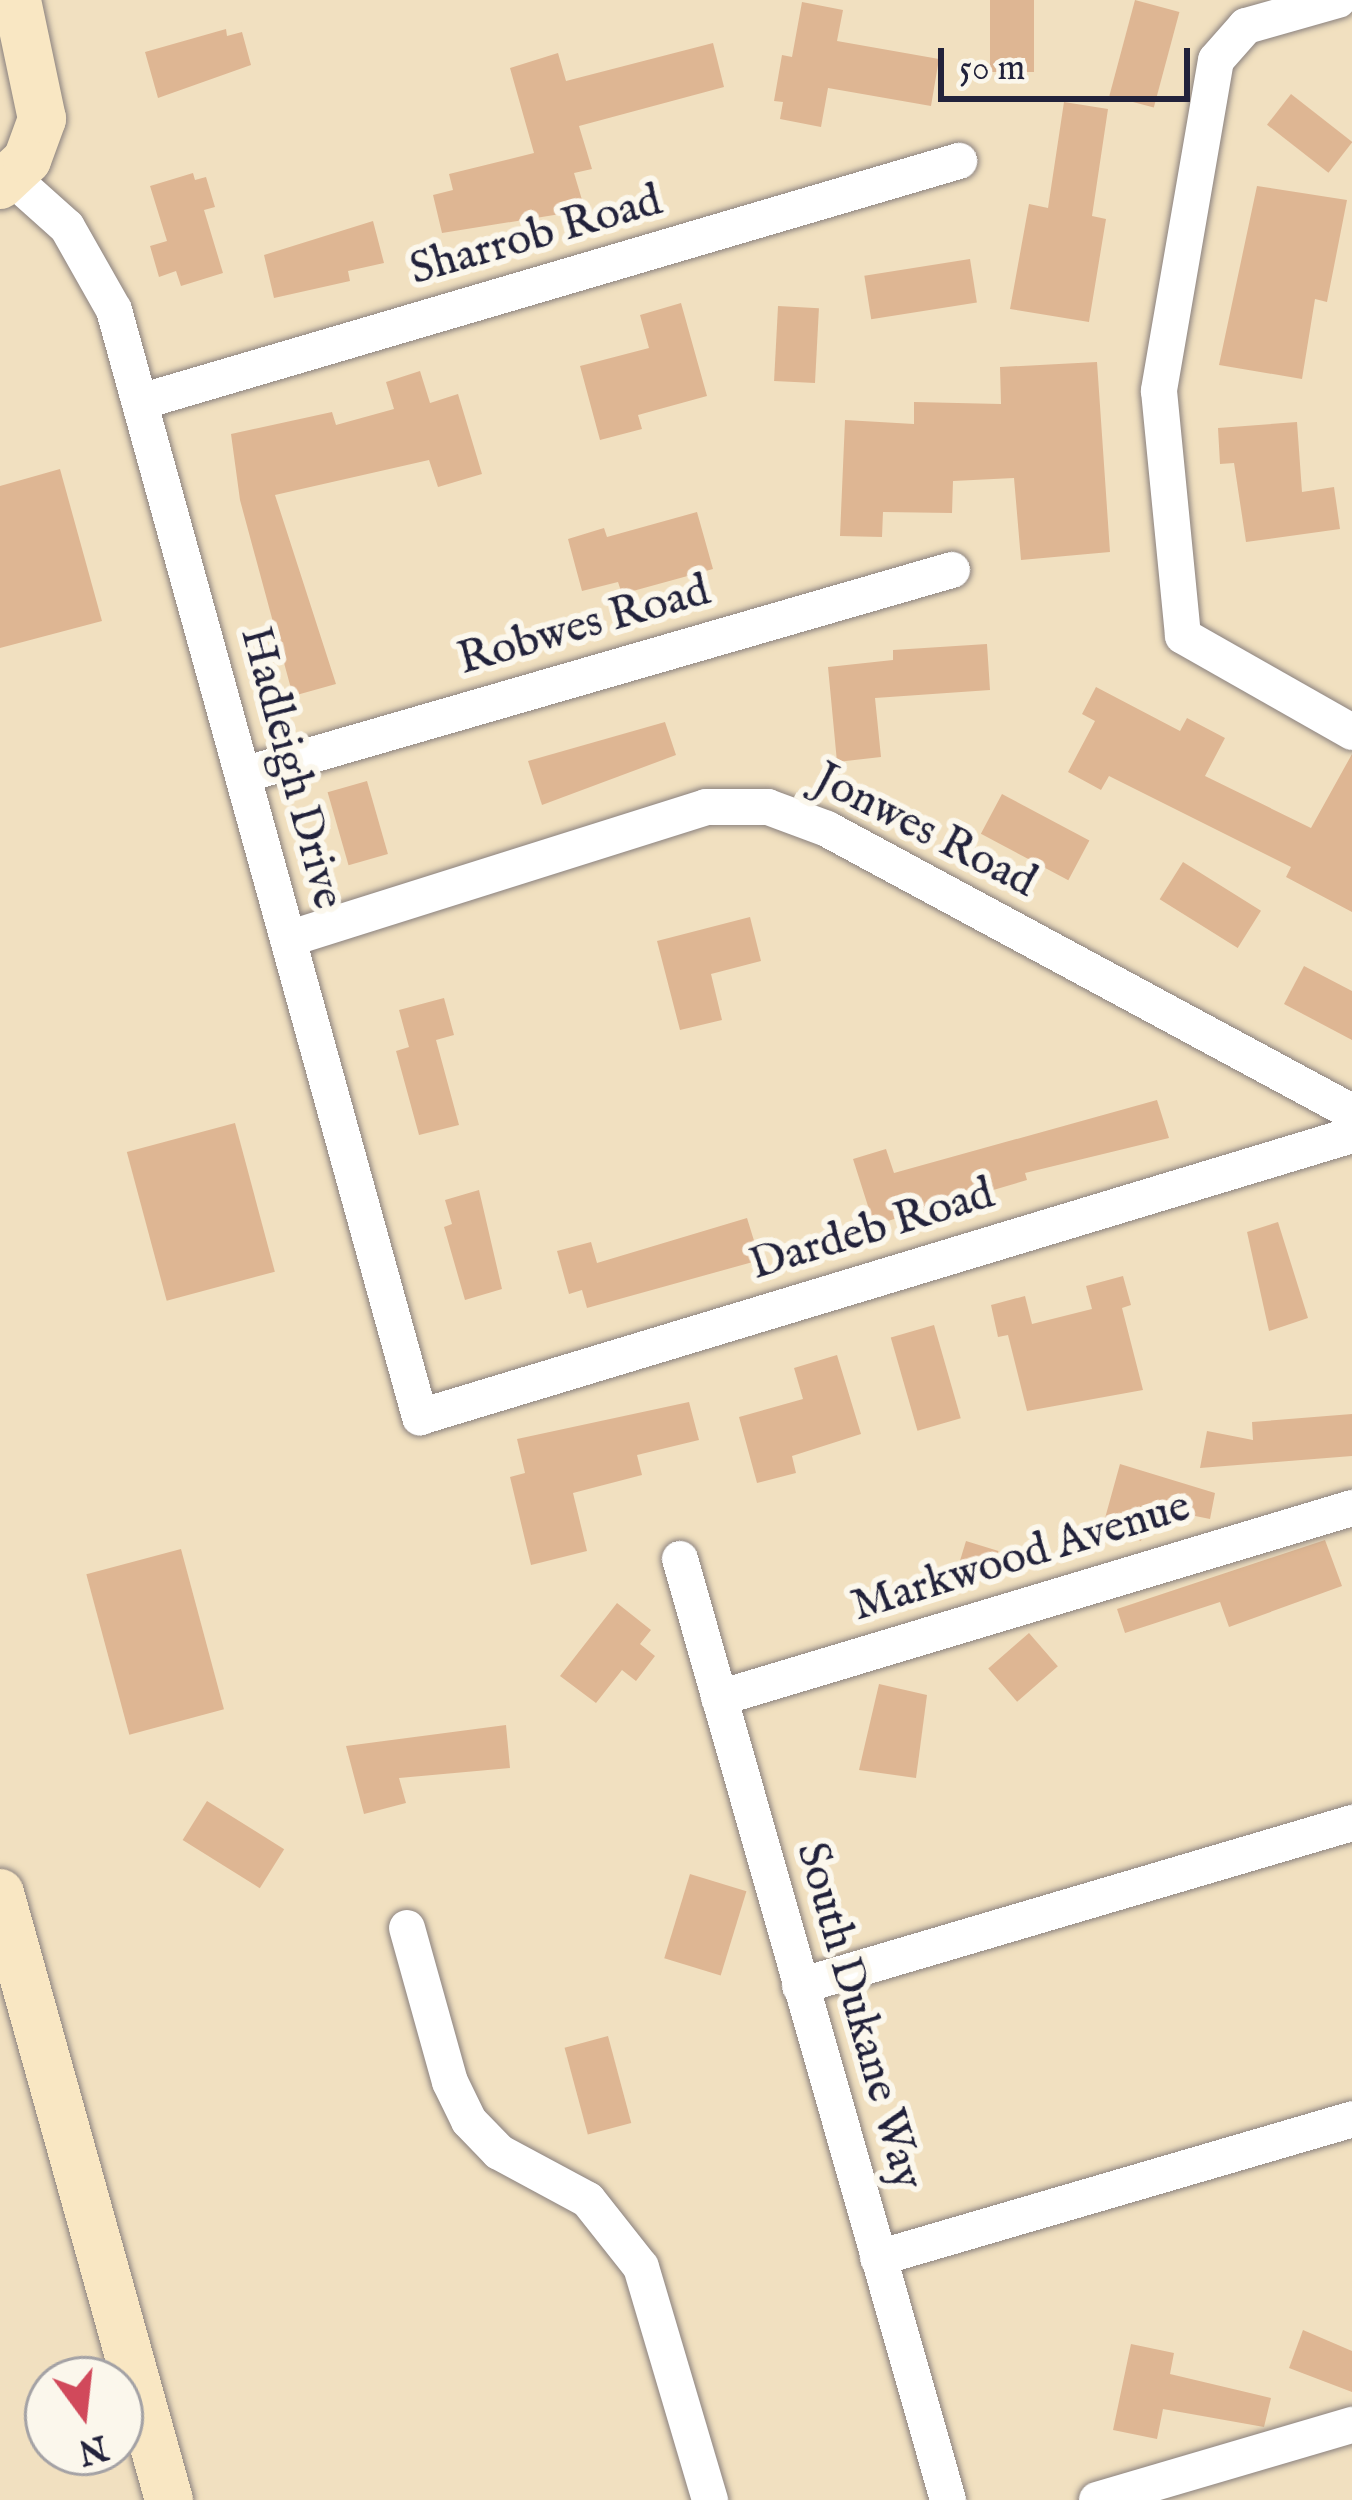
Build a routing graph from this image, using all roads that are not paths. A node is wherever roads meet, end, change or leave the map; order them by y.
1 (17, 0) edge
2 (1338, 0) edge
3 (959, 161) dead end
4 (5, 181) edge
5 (140, 402) junction
6 (952, 570) dead end
7 (1352, 732) edge
8 (243, 775) junction
9 (288, 939) junction
10 (1352, 1112) edge
11 (1352, 1135) edge
12 (420, 1417) joint
13 (1352, 1508) edge
14 (680, 1559) dead end
15 (718, 1698) junction
16 (1352, 1823) edge
17 (0, 1893) edge
18 (407, 1928) dead end
19 (800, 1985) junction
20 (1352, 2120) edge
21 (878, 2258) junction
22 (1352, 2425) edge
23 (1214, 2484) edge
24 (169, 2500) edge
25 (710, 2500) edge
26 (948, 2500) edge
27 (1097, 2500) edge

1 - 4 street
2 - 7 street
3 - 5 street, Sharrob Road
4 - 5 street, Hadleigh Drive
5 - 8 street, Hadleigh Drive
6 - 8 street, Robwes Road
8 - 9 street, Hadleigh Drive
9 - 10 street, Jonwes Road
9 - 12 street, Hadleigh Drive
11 - 12 street, Dardeb Road
13 - 15 street, Markwood Avenue
14 - 15 street, South Dukane Way
15 - 19 street, South Dukane Way
16 - 19 street
17 - 24 street
18 - 25 street
19 - 21 street, South Dukane Way
20 - 21 street
21 - 26 street, South Dukane Way
22 - 23 street
23 - 27 street

